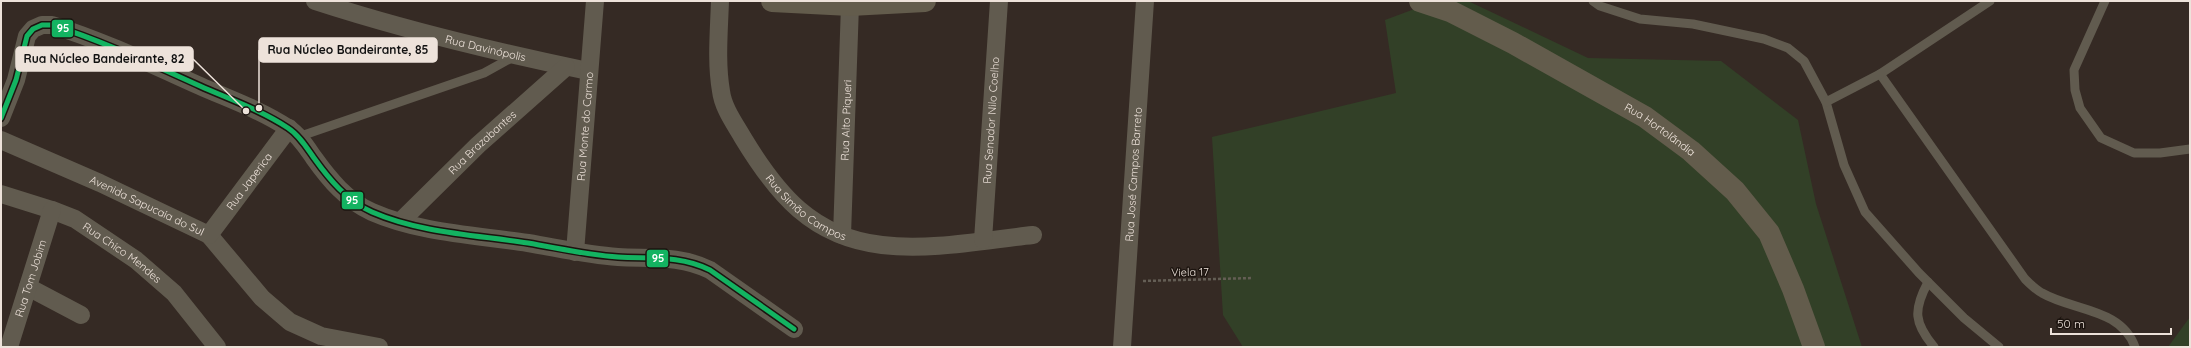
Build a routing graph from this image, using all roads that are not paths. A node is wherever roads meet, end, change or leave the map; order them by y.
1 (314, 1) edge
2 (595, 1) edge
3 (720, 1) edge
4 (772, 1) edge
5 (925, 1) edge
6 (999, 1) edge
7 (1145, 1) edge
8 (1420, 1) edge
9 (1593, 1) edge
10 (1990, 1) edge
11 (2105, 1) edge
12 (850, 5) junction
13 (515, 56) junction
14 (566, 67) junction
15 (588, 71) junction
16 (1880, 74) junction
17 (1826, 102) junction
18 (1, 118) edge
19 (294, 132) junction
20 (1, 140) edge
21 (2190, 148) edge
22 (1, 194) edge
23 (52, 210) junction
24 (401, 221) junction
25 (209, 235) junction
26 (842, 235) junction
27 (1033, 235) dead end
28 (983, 240) junction
29 (575, 252) junction
30 (1928, 282) junction
31 (28, 287) junction
32 (81, 315) dead end
33 (794, 329) dead end
34 (9, 347) edge
35 (217, 347) edge
36 (379, 347) edge
37 (1122, 347) edge
38 (1814, 347) edge
39 (1934, 347) edge
40 (1999, 347) edge
41 (2135, 347) edge

1 - 13 street, Rua Davinópolis
2 - 15 street, Rua Monte do Carmo
3 - 26 street, Rua Simão Campos
4 - 12 street
5 - 12 street
6 - 28 street, Rua Senador Nilo Coelho
7 - 37 street, Rua José Campos Barreto
8 - 38 street, Rua Hortolãndia
9 - 17 lane
10 - 16 lane
11 - 21 lane
12 - 26 street, Rua Alto Piqueri
13 - 14 street, Rua Davinópolis
13 - 19 lane
14 - 15 street, Rua Davinópolis
14 - 24 street, Rua Brazabantes
15 - 29 street, Rua Monte do Carmo
16 - 17 lane
16 - 41 lane
17 - 30 lane
18 - 19 street
19 - 24 street
19 - 25 street, Rua Japerica
20 - 25 street, Avenida Sapucaia do Sul
22 - 23 street, Rua Chico Mendes
23 - 31 street, Rua Tom Jobim
23 - 35 street, Rua Chico Mendes
24 - 29 street
25 - 36 street, Avenida Sapucaia do Sul
26 - 28 street, Rua Simão Campos
27 - 28 street, Rua Simão Campos
29 - 33 street
30 - 39 lane
30 - 40 lane
31 - 32 street
31 - 34 street, Rua Tom Jobim

